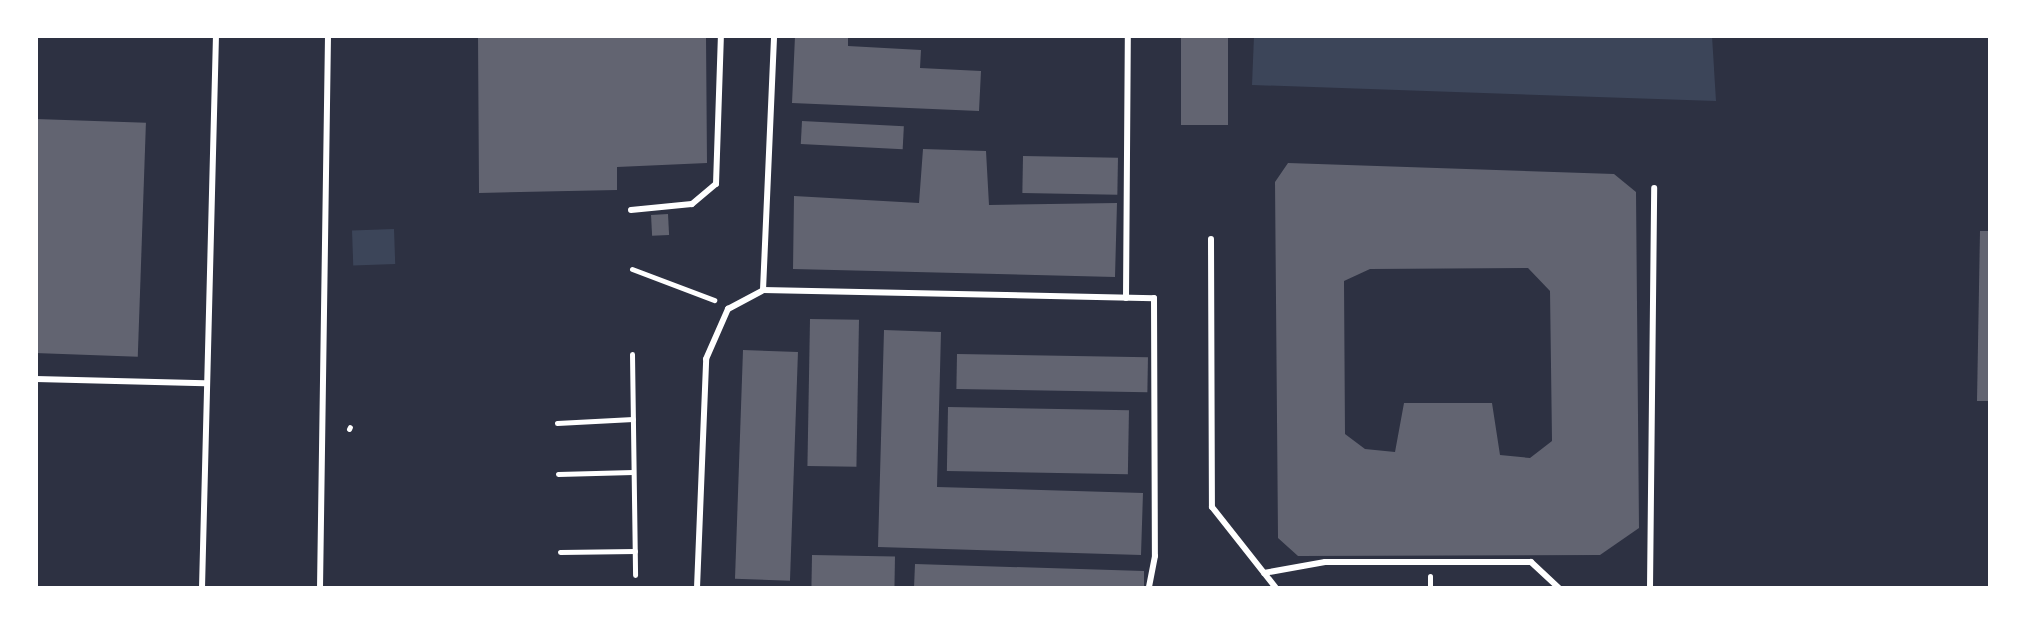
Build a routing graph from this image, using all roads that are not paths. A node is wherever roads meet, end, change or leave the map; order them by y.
1 (216, 36) edge
2 (328, 36) edge
3 (721, 36) edge
4 (774, 36) edge
5 (1128, 36) edge
6 (1654, 188) dead end
7 (631, 210) dead end
8 (1211, 239) dead end
9 (763, 290) junction
10 (1126, 298) junction
11 (36, 379) edge
12 (205, 383) junction
13 (1264, 573) junction
14 (202, 588) edge
15 (320, 588) edge
16 (697, 588) edge
17 (1149, 588) edge
18 (1276, 588) edge
19 (1559, 588) edge
20 (1650, 588) edge

1 - 12 lane
2 - 15 lane
3 - 7 lane
4 - 9 lane
5 - 10 lane
6 - 20 lane
8 - 13 lane
9 - 10 lane
9 - 16 lane
10 - 17 lane
11 - 12 lane
12 - 14 lane
13 - 18 lane
13 - 19 lane

